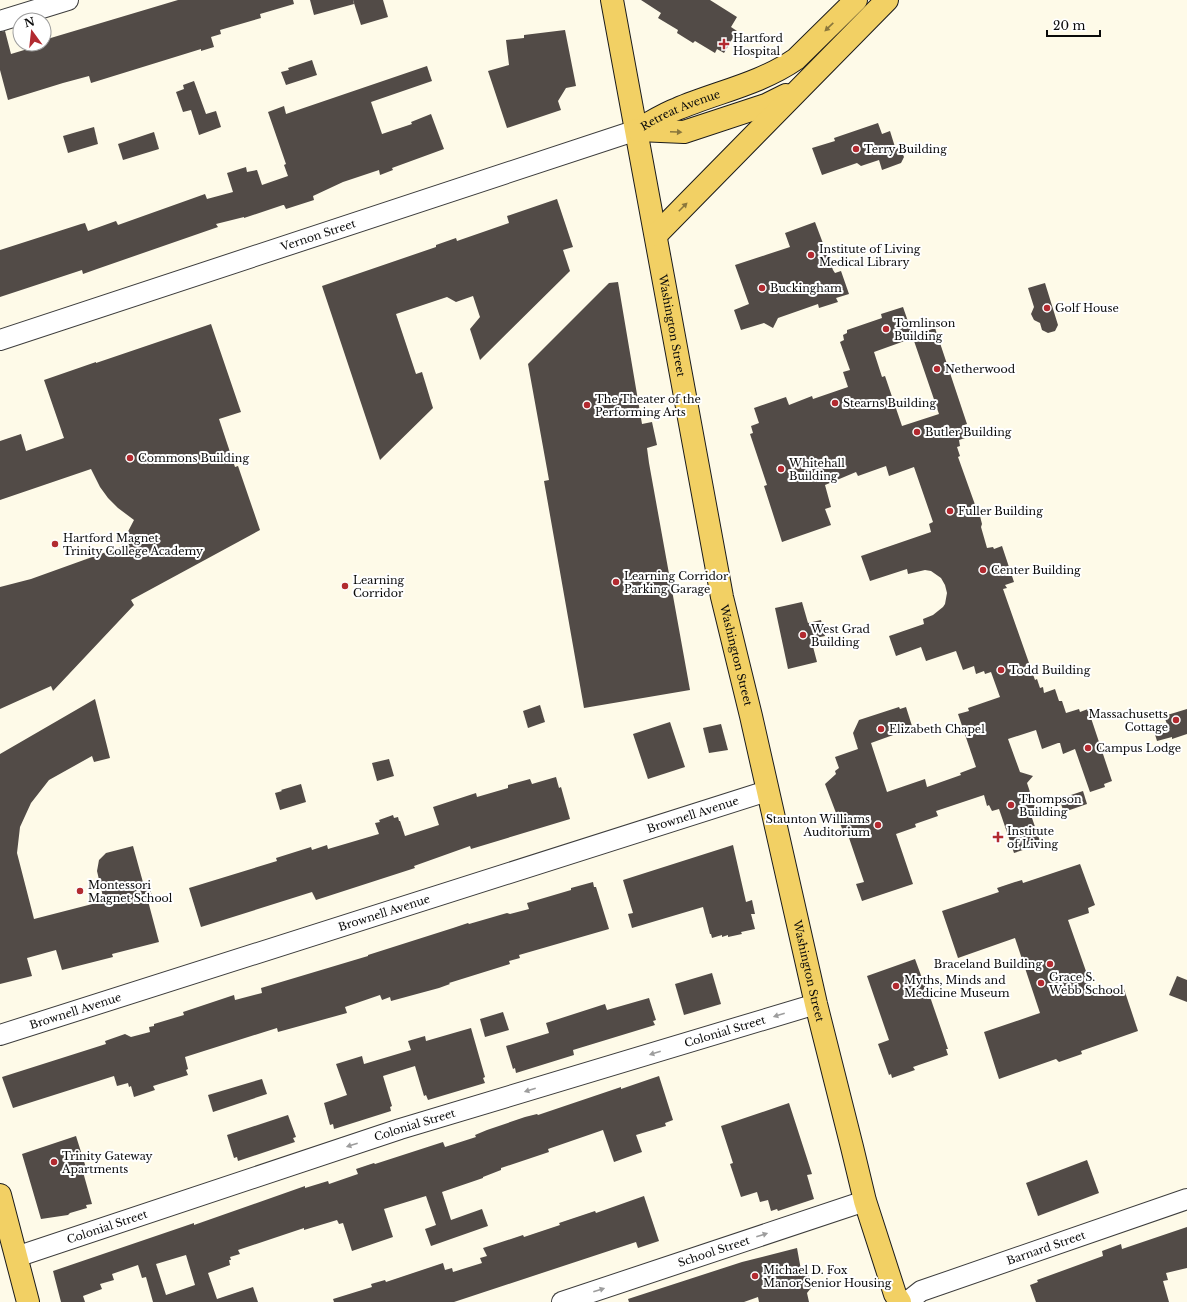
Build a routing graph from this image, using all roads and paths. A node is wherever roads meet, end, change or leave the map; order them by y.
1 (68, 0) edge
2 (612, 0) edge
3 (856, 0) edge
4 (887, 0) edge
5 (0, 21) edge
6 (810, 78) junction
7 (637, 130) junction
8 (656, 235) junction
9 (0, 340) edge
10 (767, 791) junction
11 (816, 1004) junction
12 (0, 1035) edge
13 (0, 1195) edge
14 (1187, 1199) edge
15 (865, 1201) junction
16 (16, 1257) junction
17 (28, 1302) edge
18 (562, 1302) edge
19 (900, 1302) edge
20 (907, 1302) edge

1 - 5 street
2 - 7 main road, Washington Street
3 -> 7 main road, Retreat Avenue
4 - 6 main road, Retreat Avenue
7 -> 6 main road, Retreat Avenue
8 -> 6 main road, Retreat Avenue
7 - 8 main road, Washington Street
7 - 9 street, Vernon Street
8 - 10 main road, Washington Street
10 - 11 main road, Washington Street
10 - 12 street, Brownell Avenue
11 - 15 main road, Washington Street
11 -> 16 street, Colonial Street
13 - 16 main road
14 - 20 street, Barnard Street
18 -> 15 street, School Street
15 - 19 main road, Washington Street
16 - 17 main road

